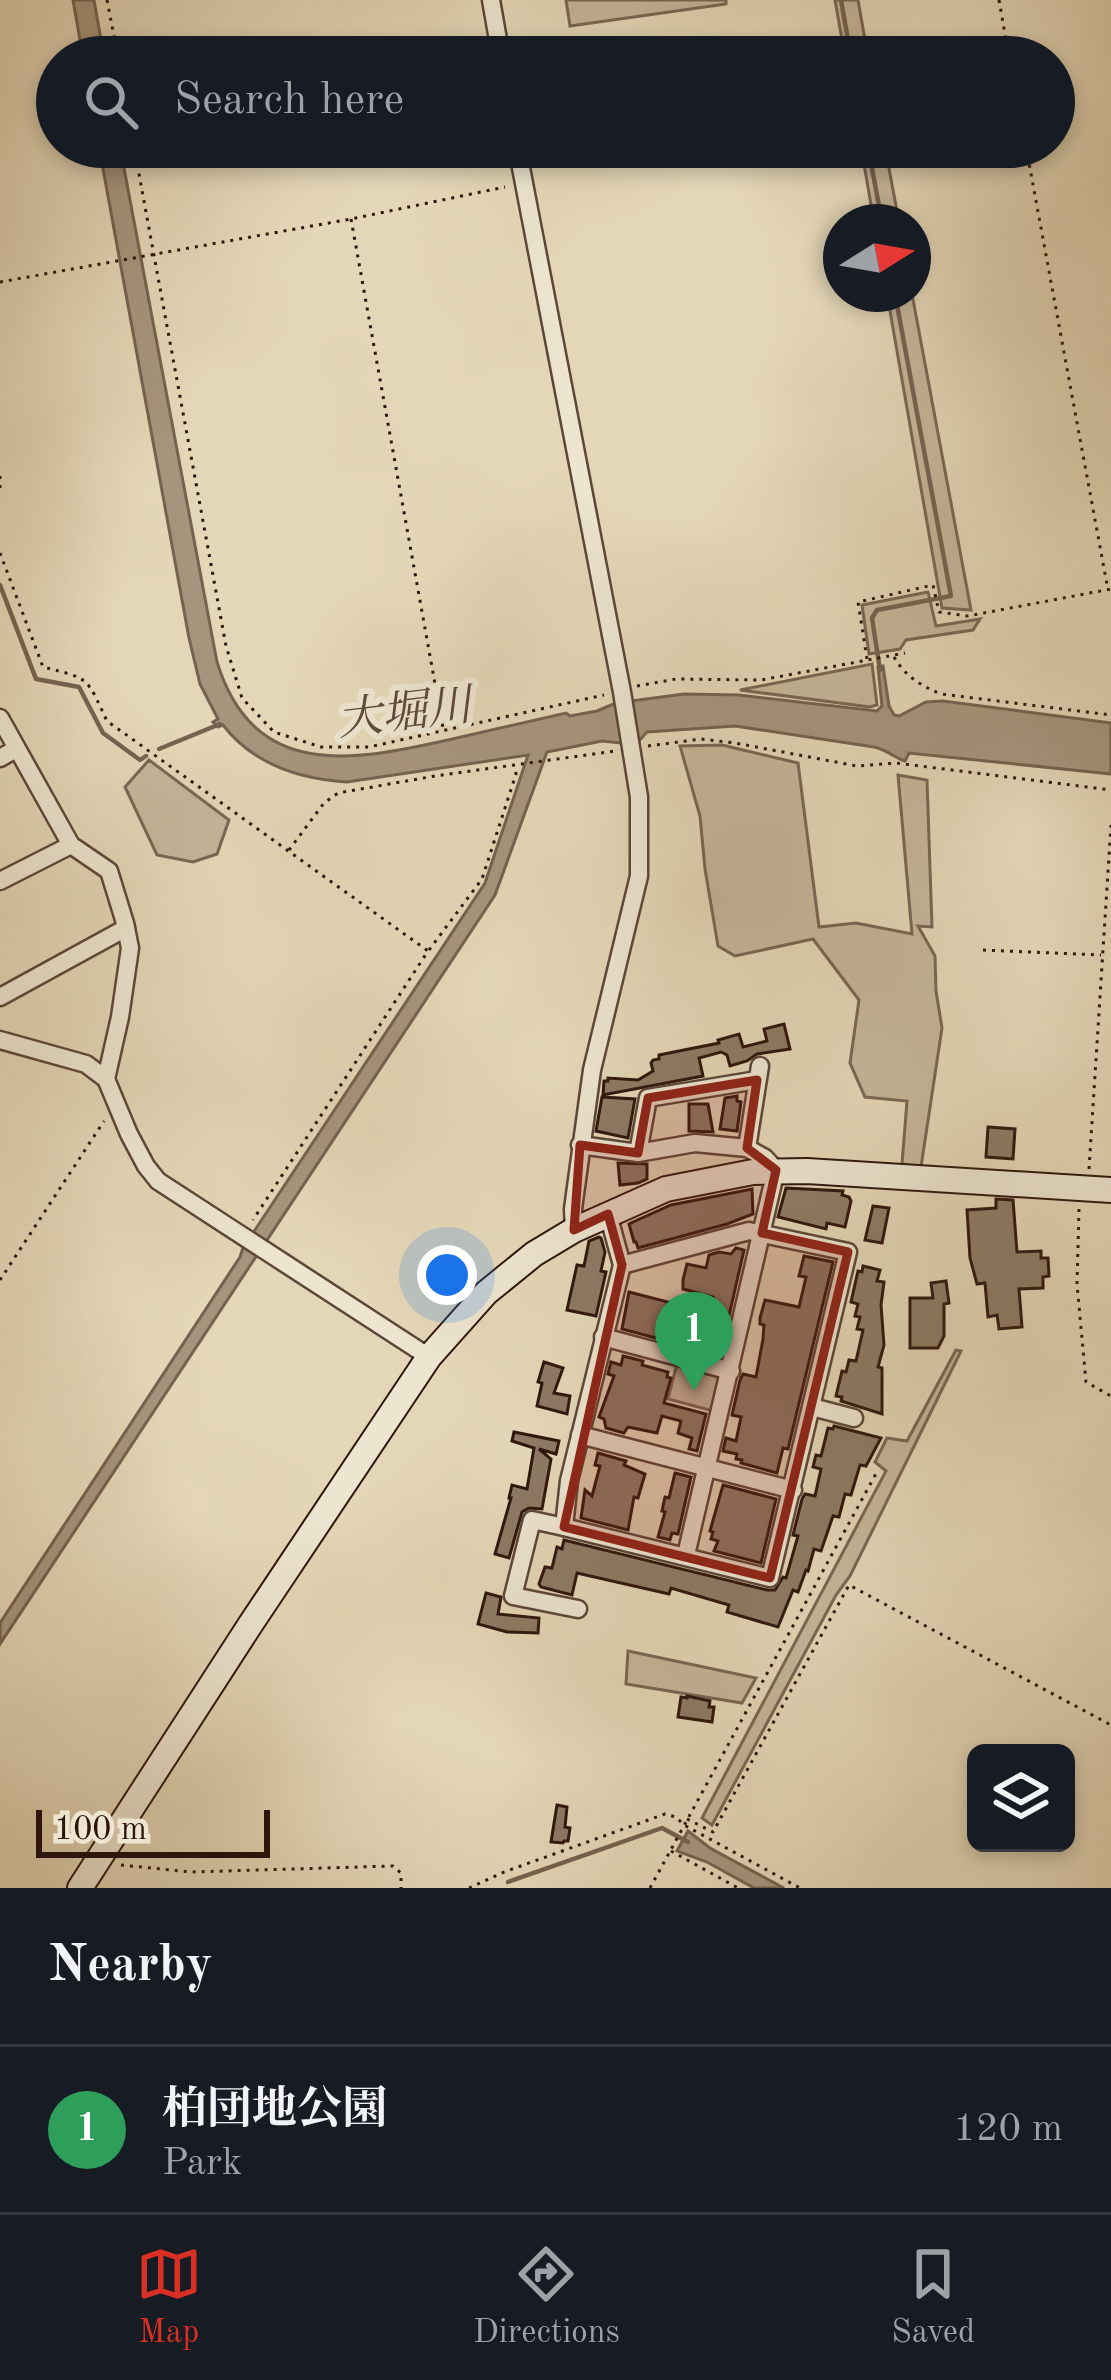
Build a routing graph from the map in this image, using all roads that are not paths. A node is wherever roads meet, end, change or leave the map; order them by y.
1 (491, 0) edge
2 (498, 36) edge
3 (521, 168) edge
4 (0, 718) edge
5 (8, 754) edge
6 (71, 845) junction
7 (0, 881) edge
8 (127, 928) junction
9 (0, 997) edge
10 (0, 1040) edge
11 (106, 1078) junction
12 (580, 1145) junction
13 (747, 1148) junction
14 (638, 1153) junction
15 (776, 1170) junction
16 (1093, 1189) edge
17 (608, 1214) junction
18 (574, 1229) junction
19 (762, 1233) junction
20 (622, 1265) junction
21 (603, 1337) junction
22 (429, 1357) junction
23 (731, 1371) junction
24 (812, 1407) junction
25 (854, 1418) dead end
26 (580, 1435) junction
27 (707, 1468) junction
28 (793, 1490) junction
29 (563, 1526) junction
30 (686, 1556) junction
31 (578, 1609) dead end
32 (80, 1888) edge

1 - 2 street
3 - 12 street
4 - 5 street
5 - 6 street
6 - 7 street
6 - 8 street
8 - 9 street
8 - 11 street
10 - 11 street
11 - 22 street
12 - 14 street
12 - 18 street
13 - 14 street
13 - 14 street
13 - 15 street
15 - 16 street
15 - 17 street
15 - 19 street
17 - 18 street
17 - 20 street
18 - 22 street
19 - 20 street
19 - 23 street
19 - 24 street
20 - 21 street
21 - 23 street
21 - 26 street
22 - 32 street
23 - 27 street
24 - 25 street
24 - 28 street
26 - 27 street
26 - 29 street
27 - 28 street
27 - 30 street
28 - 30 street
29 - 30 street
29 - 31 street

